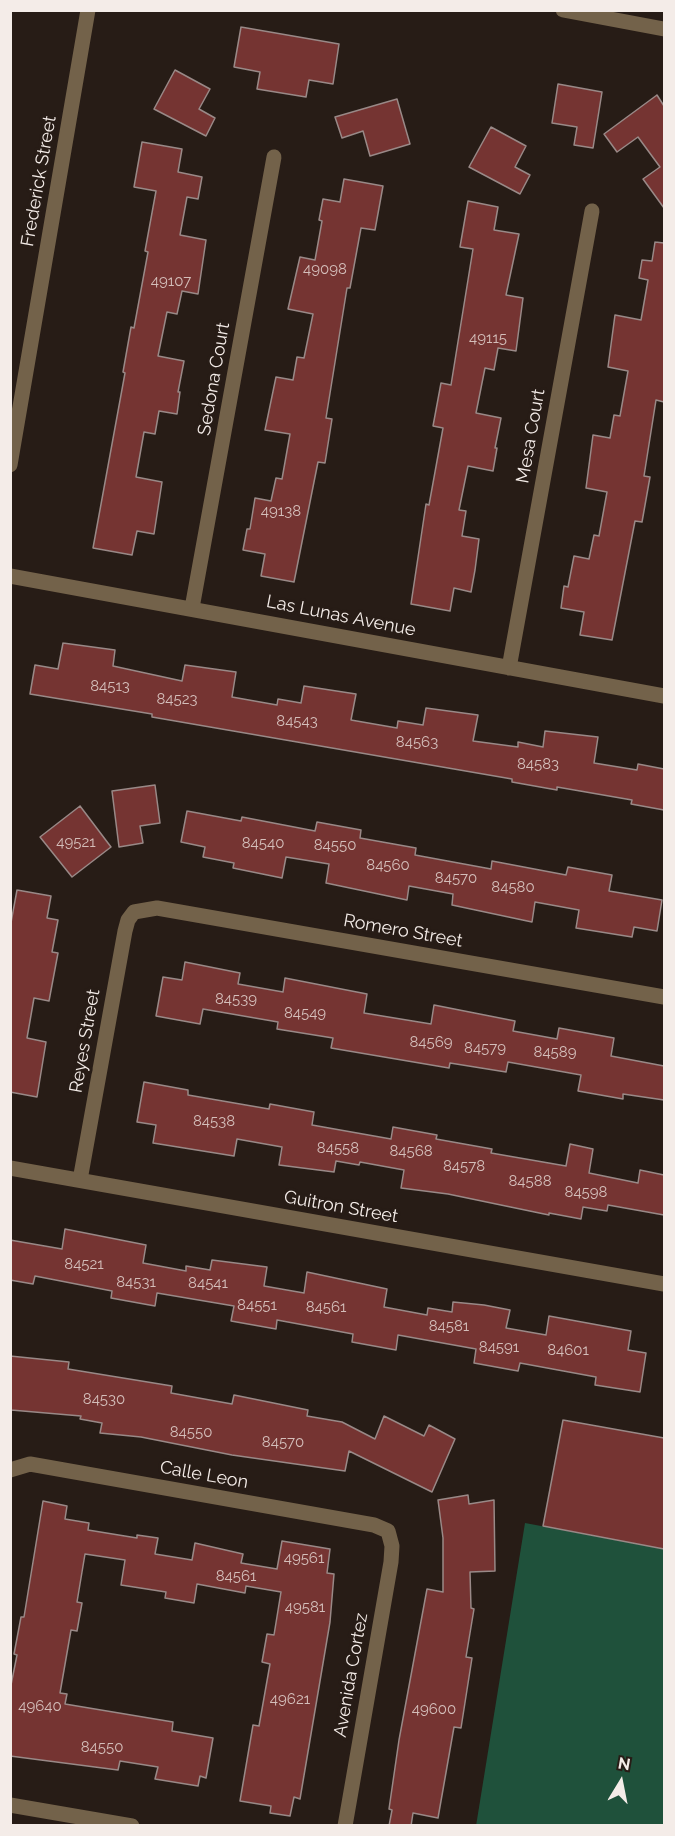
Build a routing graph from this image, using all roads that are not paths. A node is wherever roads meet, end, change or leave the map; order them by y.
1 (88, 10) edge
2 (563, 10) edge
3 (664, 29) edge
4 (274, 157) dead end
5 (592, 211) dead end
6 (10, 465) edge
7 (10, 576) edge
8 (192, 608) junction
9 (509, 668) junction
10 (664, 696) edge
11 (134, 912) joint
12 (664, 997) edge
13 (10, 1168) edge
14 (80, 1180) junction
15 (664, 1284) edge
16 (11, 1469) edge
17 (388, 1531) joint
18 (10, 1805) edge
19 (132, 1826) edge
20 (345, 1826) edge

1 - 6 street, Frederick Street
2 - 3 street
4 - 8 street, Sedona Court
5 - 9 street, Mesa Court
7 - 8 street, Las Lunas Avenue
8 - 9 street, Las Lunas Avenue
9 - 10 street, Las Lunas Avenue
11 - 12 street, Romero Street
11 - 14 street, Reyes Street
13 - 14 street, Guitron Street
14 - 15 street, Guitron Street
16 - 17 street, Calle Leon
17 - 20 street, Avenida Cortez
18 - 19 street

